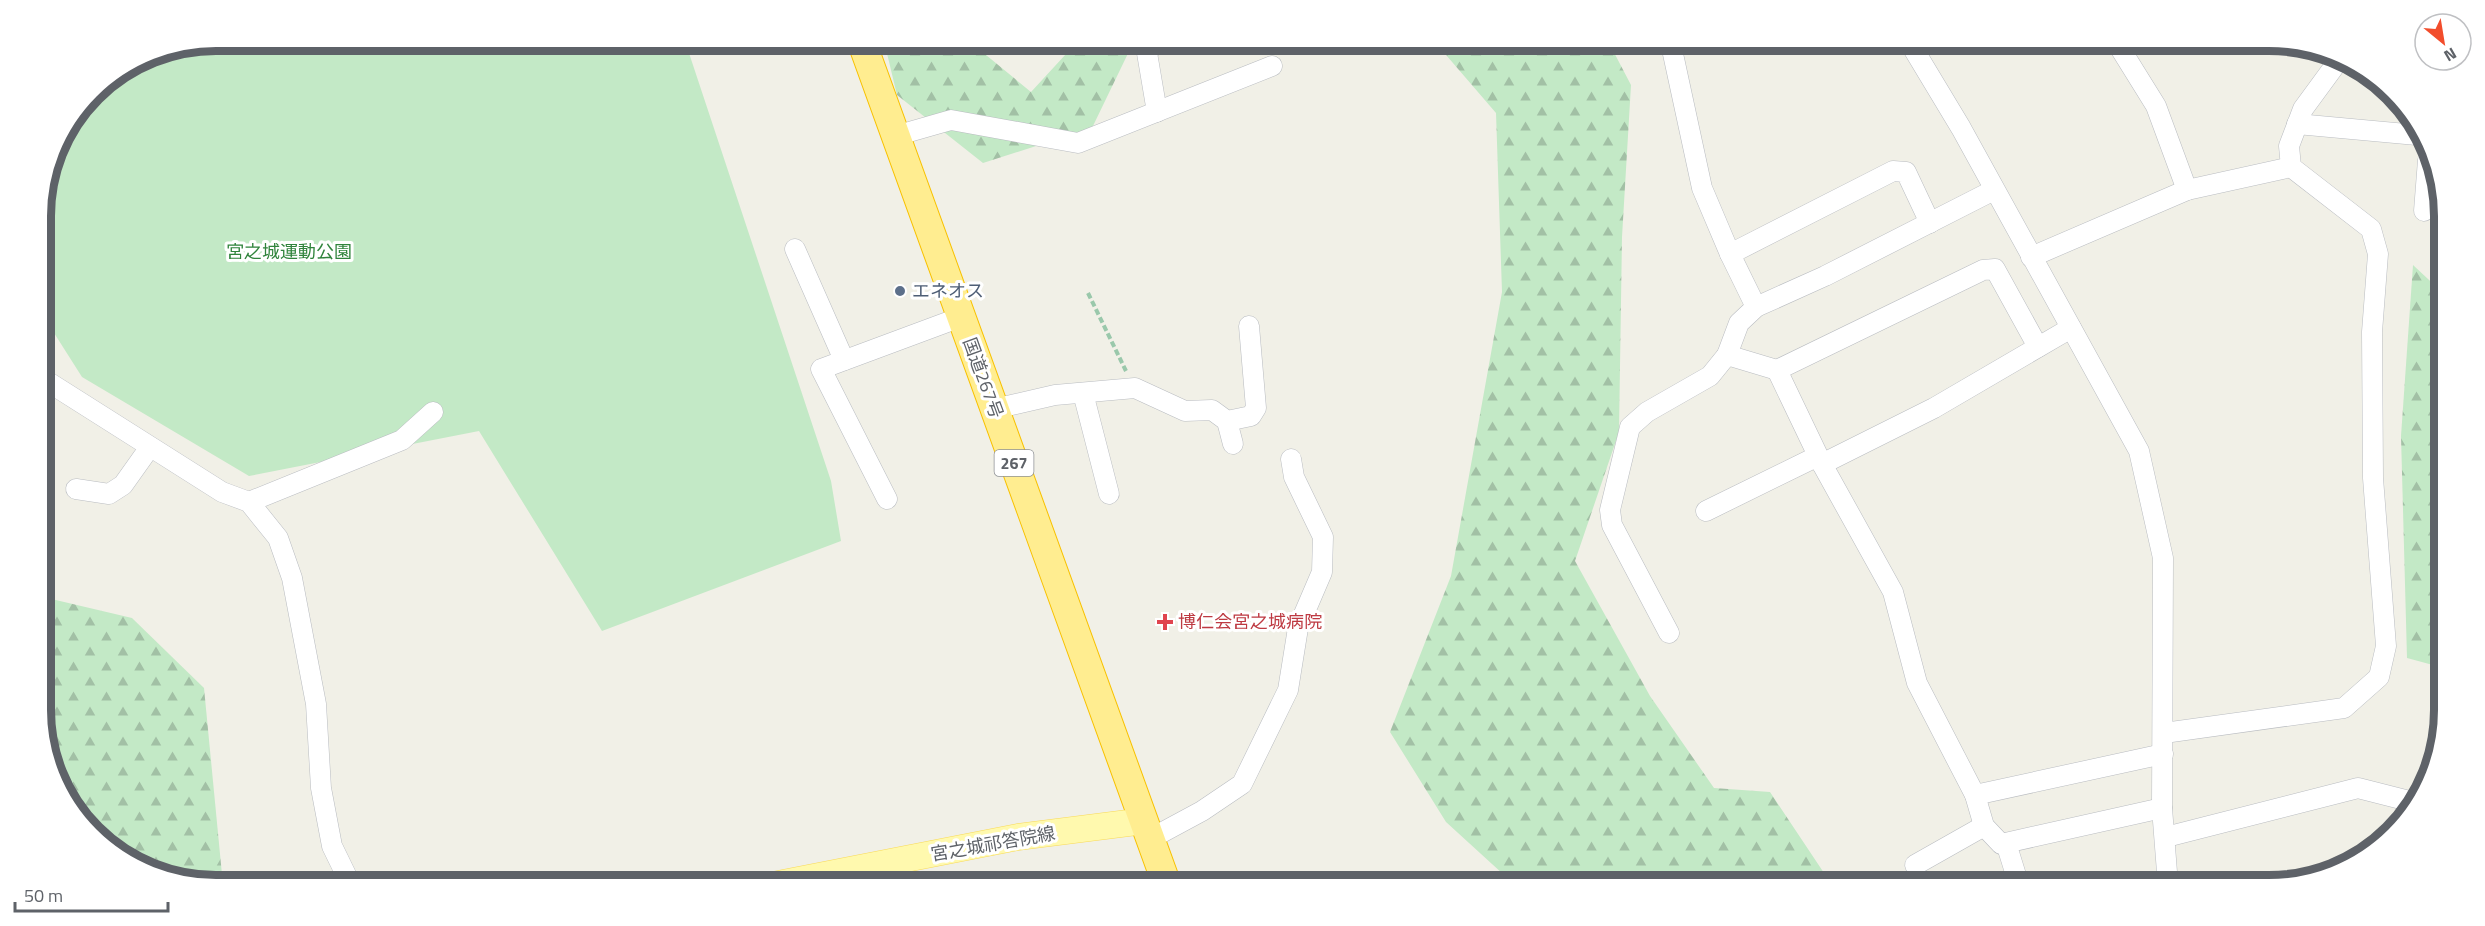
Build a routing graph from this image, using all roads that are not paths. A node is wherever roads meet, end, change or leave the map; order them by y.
1 (865, 51) edge
2 (1149, 51) edge
3 (1672, 51) edge
4 (1915, 51) edge
5 (2122, 51) edge
6 (2335, 65) edge
7 (1272, 66) dead end
8 (1157, 112) junction
9 (2297, 124) junction
10 (2412, 135) edge
11 (895, 136) junction
12 (2291, 166) junction
13 (2427, 171) edge
14 (1994, 190) junction
15 (2187, 190) junction
16 (2424, 211) dead end
17 (1930, 223) junction
18 (795, 249) dead end
19 (1730, 254) junction
20 (2031, 257) junction
21 (1756, 307) junction
22 (961, 316) junction
23 (1249, 326) dead end
24 (2071, 328) junction
25 (2038, 347) junction
26 (1727, 355) junction
27 (844, 360) junction
28 (1777, 370) junction
29 (51, 384) edge
30 (1083, 393) junction
31 (994, 409) junction
32 (433, 412) dead end
33 (1227, 421) junction
34 (1233, 444) dead end
35 (150, 447) junction
36 (1291, 459) dead end
37 (1820, 460) junction
38 (76, 489) dead end
39 (1109, 494) dead end
40 (887, 499) dead end
41 (249, 502) junction
42 (1706, 511) dead end
43 (1669, 633) dead end
44 (2164, 733) junction
45 (2163, 754) junction
46 (1975, 795) junction
47 (2407, 800) edge
48 (2162, 808) junction
49 (1984, 826) junction
50 (1147, 830) junction
51 (2166, 837) junction
52 (2006, 843) junction
53 (1915, 865) dead end
54 (346, 875) edge
55 (861, 875) edge
56 (1163, 875) edge
57 (2016, 875) edge
58 (2168, 875) edge

1 - 11 highway, 国道267号 / 267
2 - 8 street
3 - 19 street
4 - 14 street
5 - 15 street
6 - 9 street
7 - 8 street
8 - 11 street
9 - 10 street
9 - 12 street
11 - 22 highway, 国道267号 / 267
12 - 15 street
12 - 44 street
13 - 16 street
14 - 17 street
14 - 20 street
15 - 20 street
17 - 19 street
17 - 21 street
18 - 27 street
19 - 21 street
20 - 24 street
21 - 26 street
22 - 27 street
22 - 31 highway, 国道267号 / 267
23 - 33 street
24 - 25 street
24 - 44 street
25 - 28 street
25 - 37 street
26 - 28 street
26 - 43 street
27 - 40 street
28 - 37 street
29 - 35 street
30 - 31 street
30 - 33 street
30 - 39 street
31 - 50 highway, 国道267号 / 267
32 - 41 street
33 - 34 street
35 - 38 street
35 - 41 street
36 - 50 street
37 - 42 street
37 - 46 street
41 - 54 street
44 - 45 street
45 - 46 street
45 - 48 street
46 - 49 street
47 - 51 street
48 - 51 street
48 - 52 street
49 - 52 street
49 - 53 street
50 - 55 main road, 宮之城祁答院線
50 - 56 highway, 国道267号 / 267
51 - 58 street
52 - 57 street

